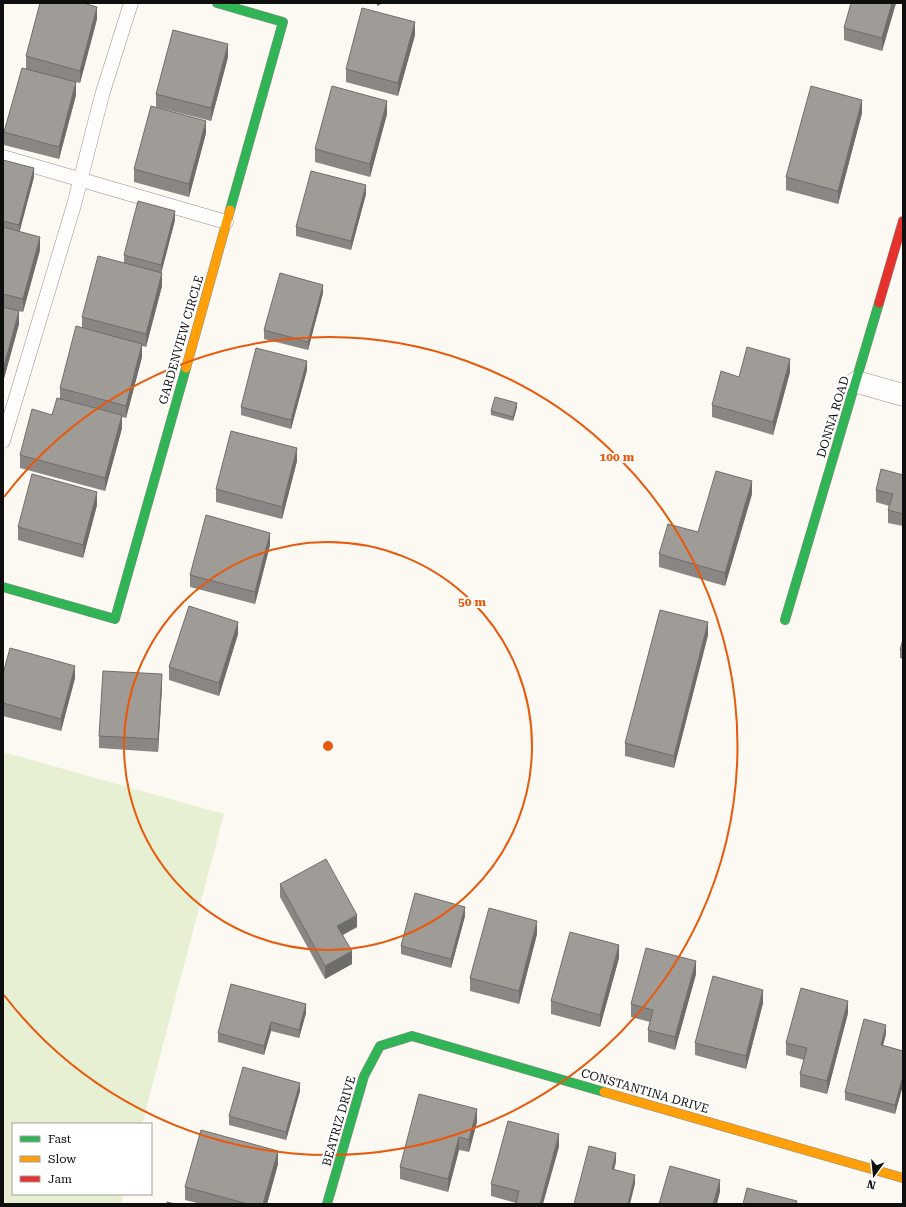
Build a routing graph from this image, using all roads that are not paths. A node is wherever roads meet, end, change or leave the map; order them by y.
1 (131, 3) edge
2 (217, 3) edge
3 (3, 157) edge
4 (80, 179) junction
5 (903, 221) edge
6 (226, 222) junction
7 (857, 382) junction
8 (903, 395) edge
9 (3, 441) edge
10 (3, 587) edge
11 (785, 620) dead end
12 (380, 1046) joint
13 (903, 1178) edge
14 (327, 1204) edge

1 - 4 lane
2 - 6 street, GARDENVIEW CIRCLE
3 - 4 lane
4 - 6 lane
4 - 9 lane
5 - 7 street, DONNA ROAD
6 - 10 street, GARDENVIEW CIRCLE
7 - 8 street
7 - 11 street, DONNA ROAD
12 - 13 street, CONSTANTINA DRIVE
12 - 14 street, BEATRIZ DRIVE

